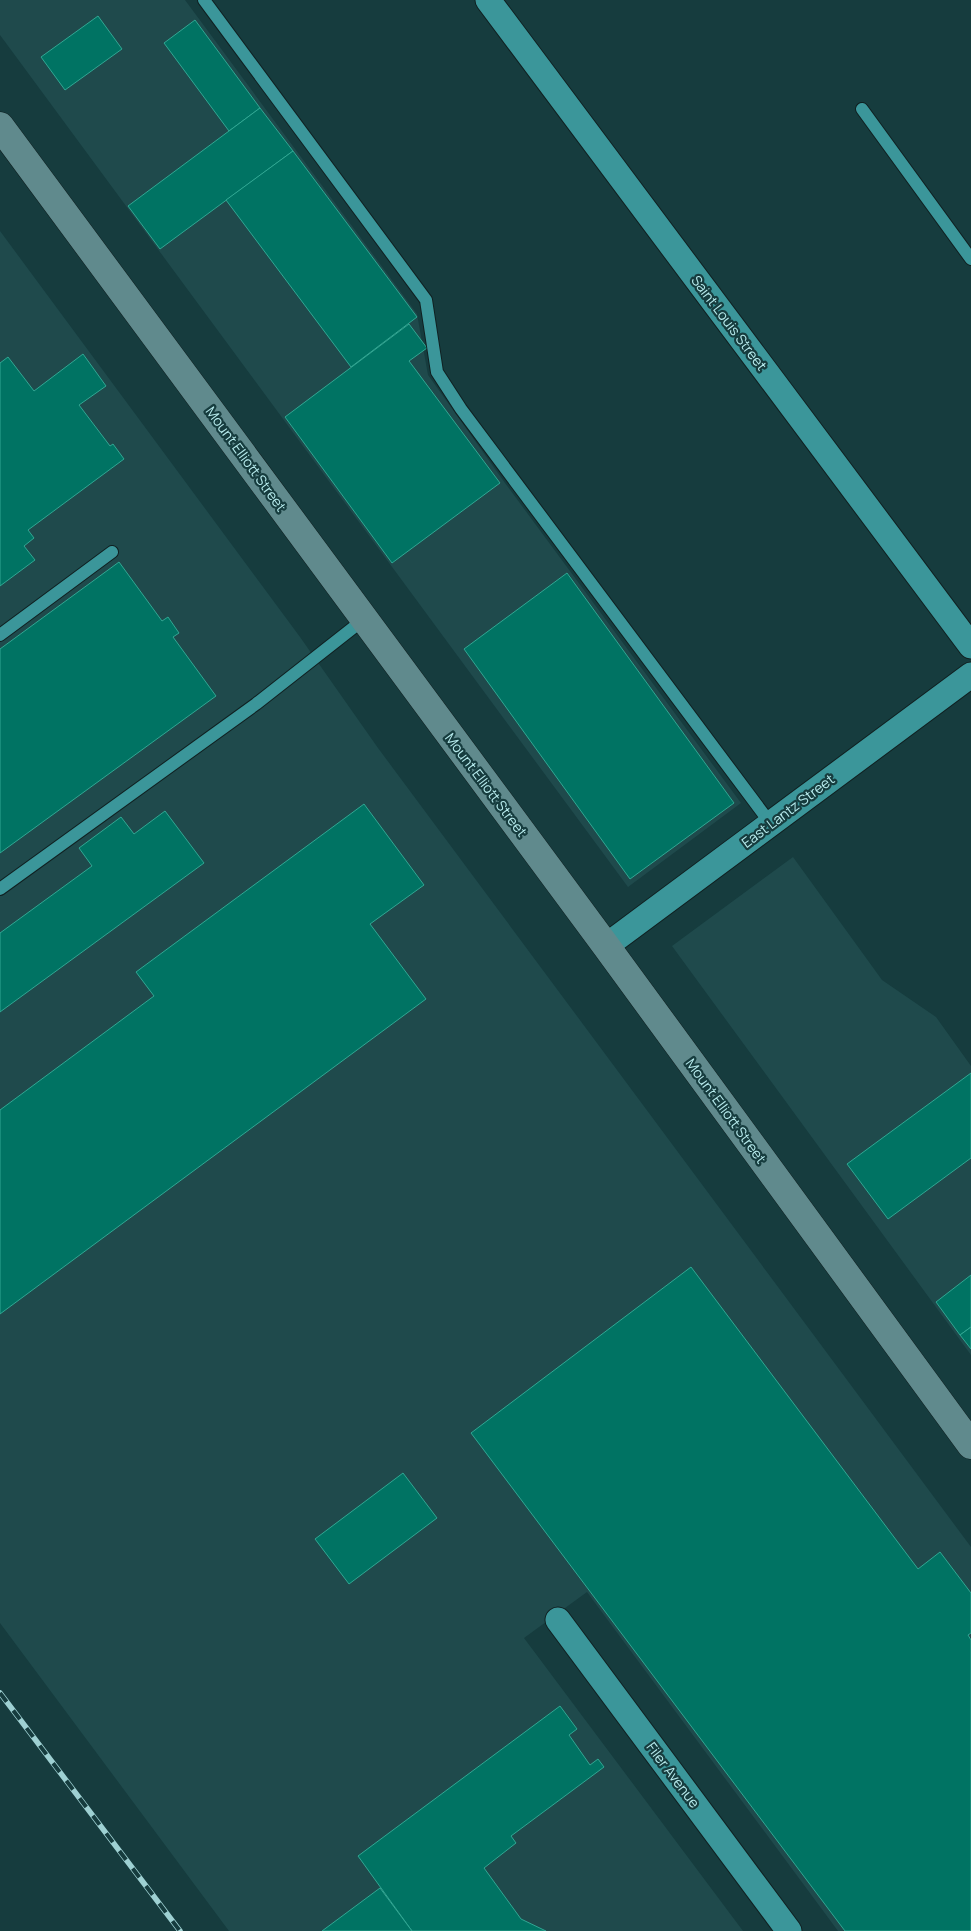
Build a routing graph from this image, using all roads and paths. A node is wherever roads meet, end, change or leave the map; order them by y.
1 (204, 0) edge
2 (488, 0) edge
3 (862, 109) dead end
4 (0, 126) edge
5 (971, 258) edge
6 (112, 552) dead end
7 (363, 620) junction
8 (0, 635) edge
9 (971, 646) edge
10 (971, 675) edge
11 (771, 824) junction
12 (0, 889) edge
13 (606, 946) junction
14 (971, 1445) edge
15 (558, 1620) dead end
16 (789, 1931) edge

1 - 11 lane
2 - 9 street, Saint Louis Street
3 - 5 lane
4 - 7 street, Mount Elliott Street
6 - 8 lane
7 - 12 lane
7 - 13 street, Mount Elliott Street
10 - 11 street, East Lantz Street
11 - 13 street, East Lantz Street
13 - 14 street, Mount Elliott Street
15 - 16 street, Filer Avenue

